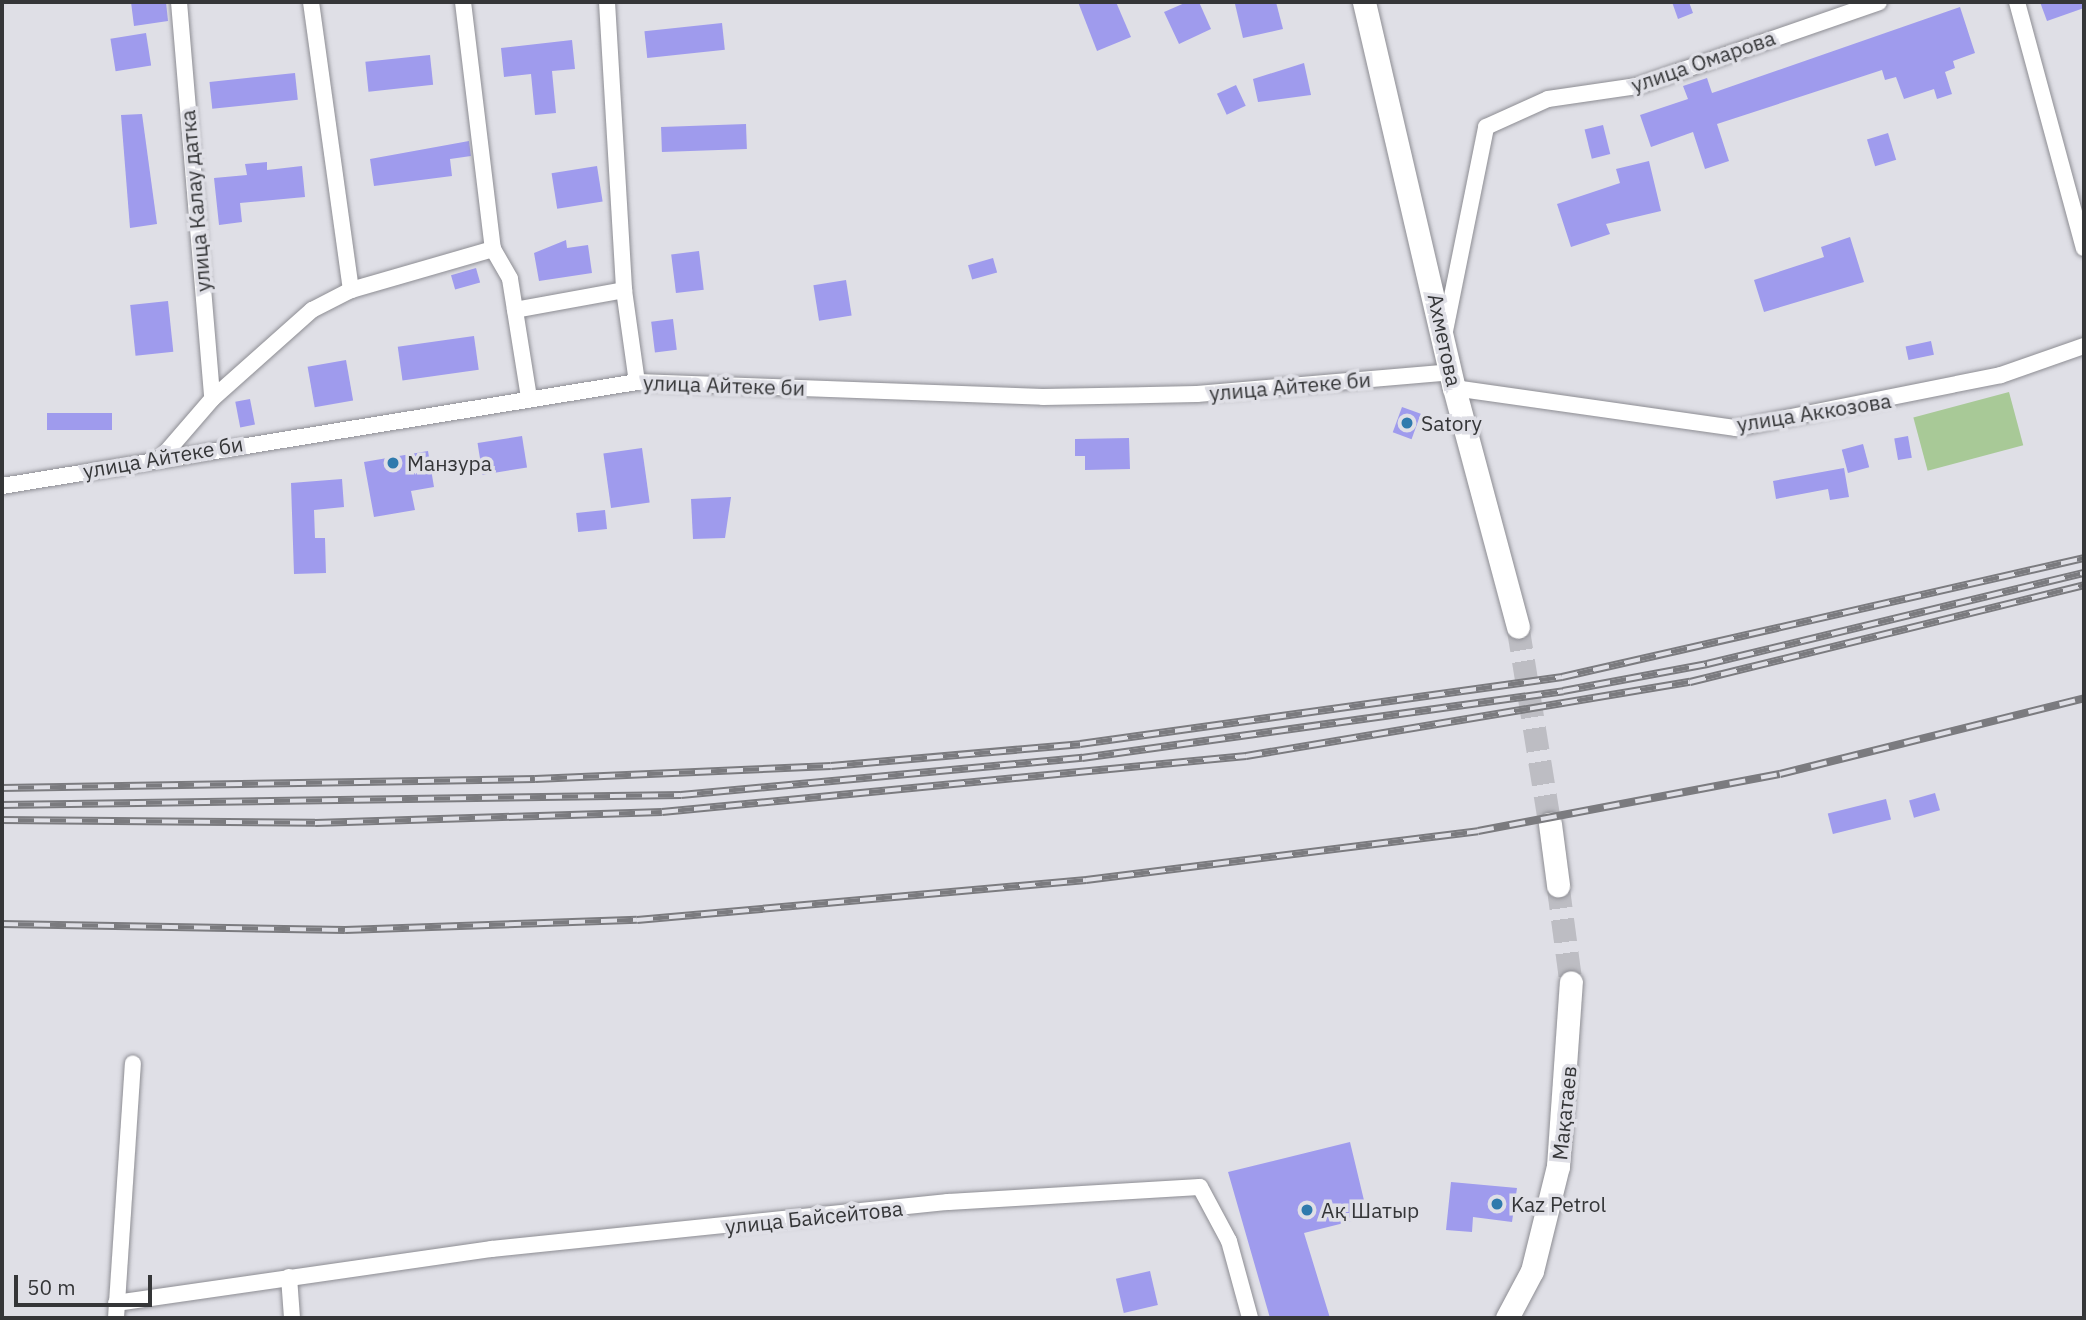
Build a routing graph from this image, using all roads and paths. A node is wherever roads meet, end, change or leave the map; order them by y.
1 (179, 2) edge
2 (311, 2) edge
3 (463, 2) edge
4 (607, 2) edge
5 (1364, 2) edge
6 (1879, 2) edge
7 (2017, 2) edge
8 (2084, 248) edge
9 (493, 249) junction
10 (351, 290) junction
11 (624, 290) junction
12 (516, 310) junction
13 (1445, 331) junction
14 (2084, 346) edge
15 (1454, 380) junction
16 (638, 382) junction
17 (529, 398) junction
18 (212, 399) junction
19 (162, 457) junction
20 (2, 486) edge
21 (1518, 626) tunnel mouth
22 (1550, 824) tunnel mouth
23 (1558, 885) tunnel mouth
24 (1571, 982) tunnel mouth
25 (133, 1064) dead end
26 (289, 1277) junction
27 (116, 1310) edge
28 (292, 1318) edge
29 (1250, 1318) edge
30 (1507, 1318) edge

1 - 18 street, улица Калау датка
2 - 10 street
3 - 9 street
4 - 11 street
5 - 13 main road, Ахметова
6 - 13 street, улица Омарова
7 - 8 street
9 - 10 street
9 - 12 street
10 - 18 street
11 - 12 street
11 - 16 street
12 - 17 street
13 - 15 main road, Ахметова
14 - 15 street, улица Аккозова
15 - 16 street, улица Айтеке би
15 - 21 main road, Ахметова
16 - 17 street, улица Айтеке би
17 - 19 street, улица Айтеке би
18 - 19 street
19 - 20 street, улица Айтеке би
22 - 23 main road
24 - 30 main road, Мақатаев
25 - 27 street, улица Байсейтова
26 - 27 street, улица Байсейтова
26 - 28 street
26 - 29 street, улица Байсейтова

